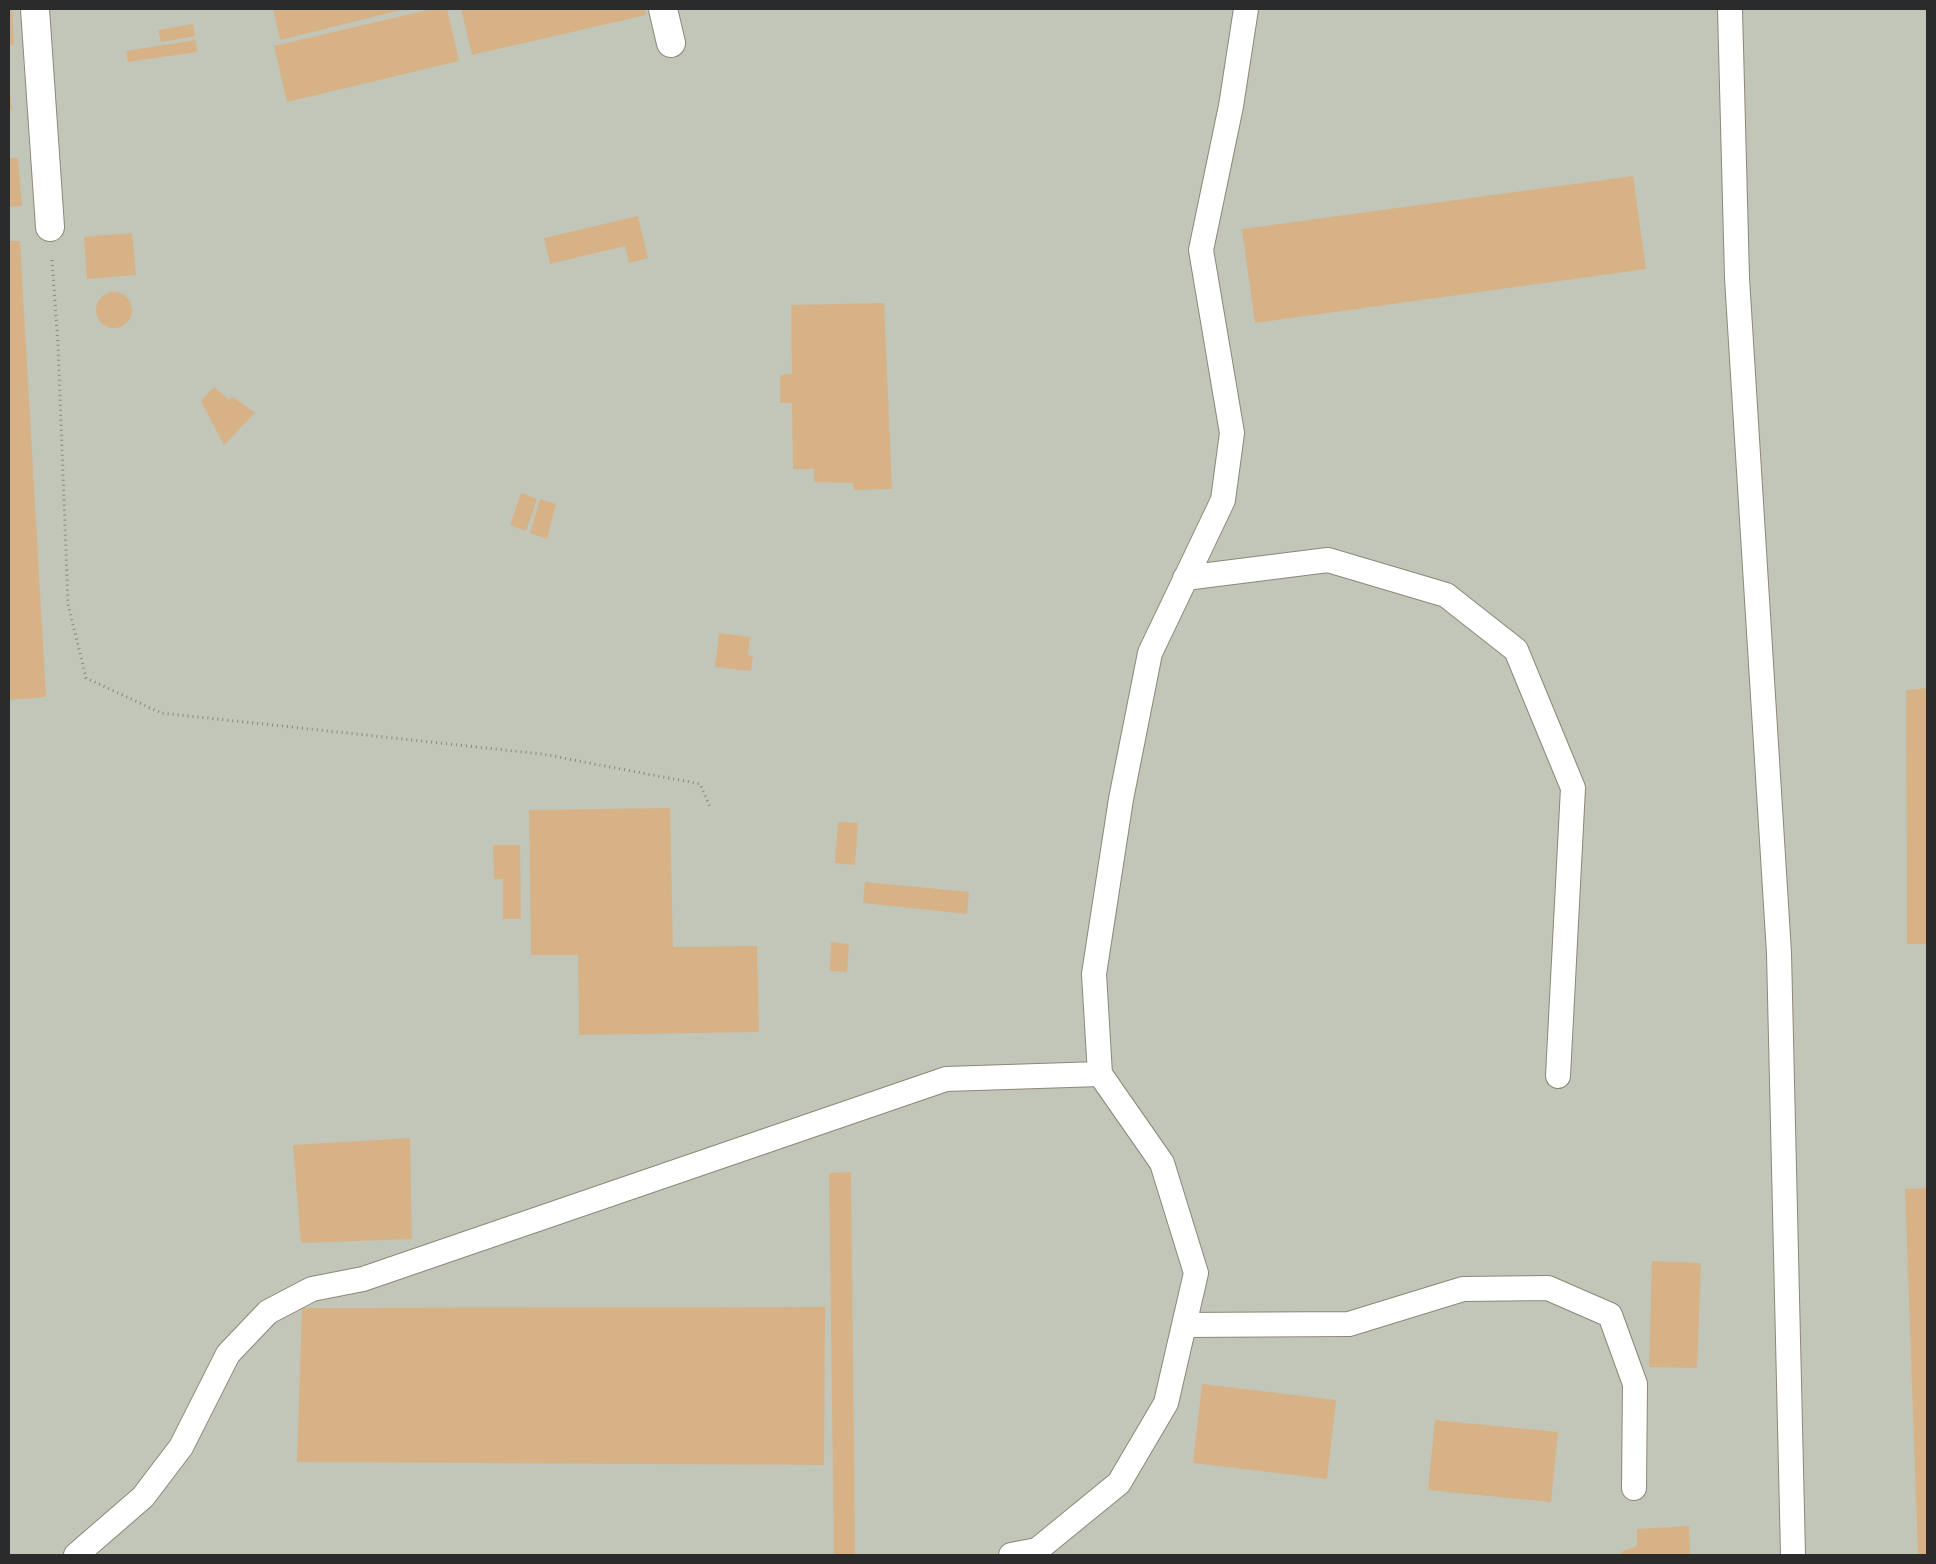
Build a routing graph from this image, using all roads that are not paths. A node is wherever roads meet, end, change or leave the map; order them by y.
1 (35, 9) edge
2 (663, 9) edge
3 (1246, 9) edge
4 (1730, 9) edge
5 (671, 43) dead end
6 (50, 227) road end
7 (1185, 578) junction
8 (1100, 1074) junction
9 (1558, 1076) dead end
10 (1184, 1325) junction
11 (1634, 1488) dead end
12 (1041, 1553) edge
13 (76, 1555) edge
14 (1012, 1555) edge
15 (1793, 1555) edge

1 - 6 street
2 - 5 street
3 - 7 lane
4 - 15 lane
7 - 8 lane
7 - 9 lane
8 - 10 lane
8 - 13 lane
10 - 11 lane
10 - 12 lane
12 - 14 lane

